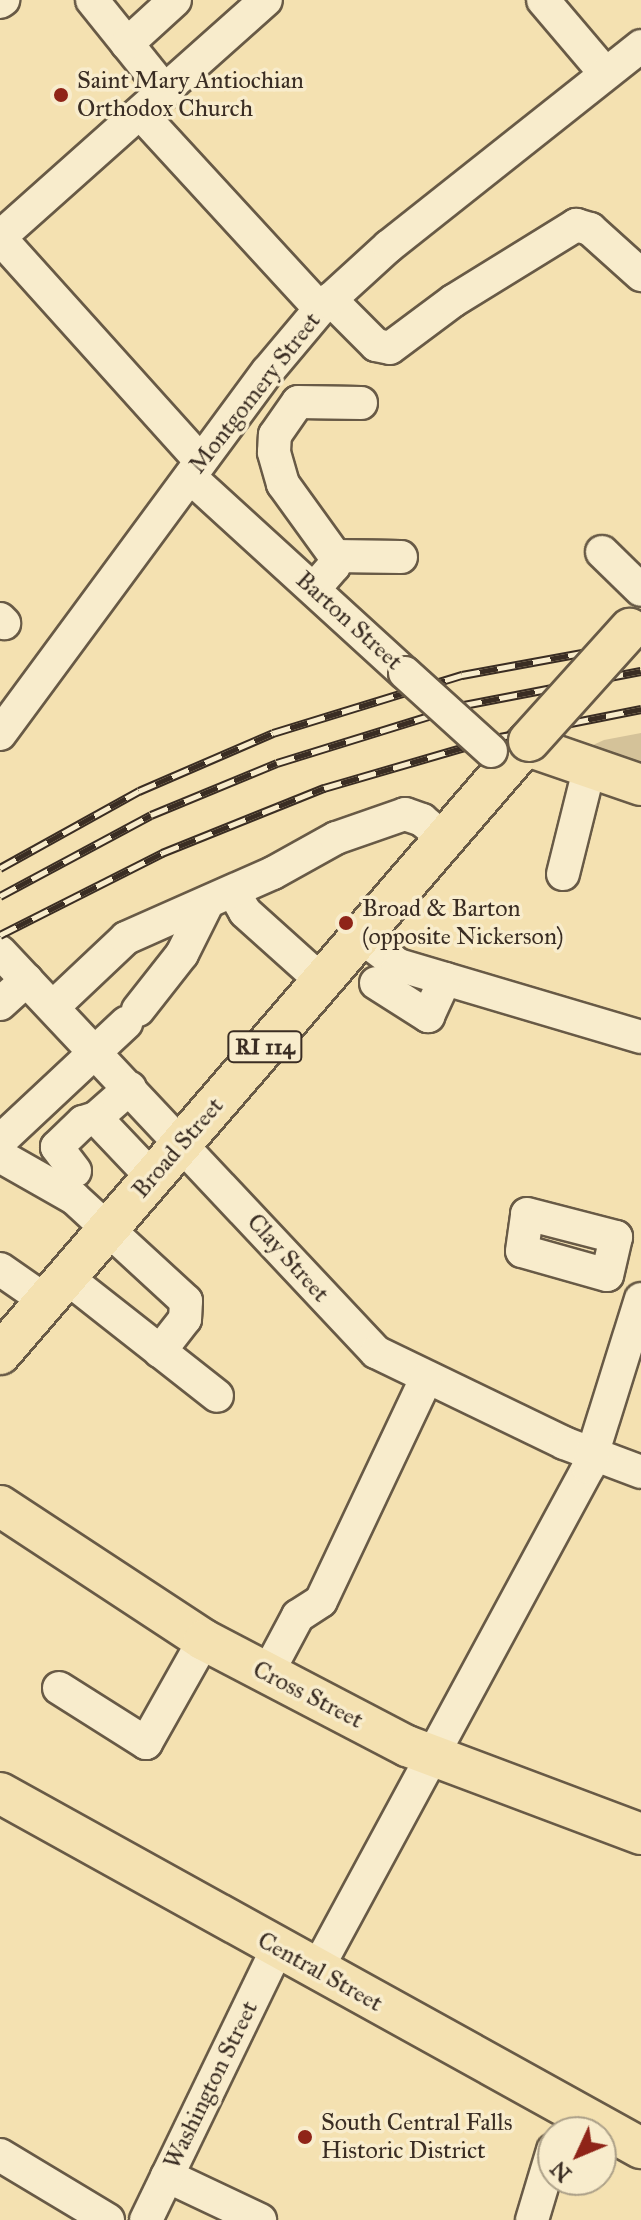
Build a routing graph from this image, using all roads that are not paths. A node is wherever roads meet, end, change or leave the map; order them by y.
1 (92, 0) edge
2 (175, 0) edge
3 (266, 0) edge
4 (543, 0) edge
5 (127, 44) junction
6 (641, 46) edge
7 (605, 73) junction
8 (166, 92) junction
9 (141, 114) junction
10 (0, 237) edge
11 (641, 275) edge
12 (325, 304) junction
13 (361, 403) dead end
14 (196, 469) junction
15 (602, 552) dead end
16 (335, 556) junction
17 (401, 557) dead end
18 (314, 589) junction
19 (641, 590) edge
20 (636, 623) edge
21 (0, 734) edge
22 (513, 751) junction
23 (589, 770) junction
24 (641, 785) edge
25 (445, 839) junction
26 (563, 874) dead end
27 (221, 896) junction
28 (360, 936) junction
29 (0, 952) edge
30 (445, 979) junction
31 (27, 980) junction
32 (322, 981) junction
33 (376, 983) dead end
34 (0, 1004) edge
35 (53, 1007) junction
36 (116, 1030) junction
37 (641, 1037) edge
38 (130, 1088) junction
39 (96, 1118) junction
40 (0, 1141) edge
41 (182, 1143) junction
42 (0, 1156) edge
43 (75, 1171) dead end
44 (152, 1177) junction
45 (107, 1230) junction
46 (0, 1269) edge
47 (56, 1289) junction
48 (641, 1299) edge
49 (160, 1351) junction
50 (0, 1354) edge
51 (426, 1379) junction
52 (217, 1396) dead end
53 (594, 1455) junction
54 (641, 1472) edge
55 (0, 1506) edge
56 (204, 1640) junction
57 (267, 1674) junction
58 (59, 1688) dead end
59 (428, 1756) junction
60 (0, 1793) edge
61 (641, 1834) edge
62 (277, 1949) junction
63 (316, 1971) junction
64 (557, 2116) edge
65 (617, 2139) edge
66 (641, 2148) edge
67 (0, 2155) edge
68 (167, 2176) junction
69 (539, 2196) edge
70 (108, 2220) edge
71 (146, 2220) edge
72 (260, 2220) edge
73 (532, 2220) edge

1 - 5 street
2 - 5 street
3 - 8 street
4 - 7 street
5 - 8 street
6 - 7 street, Montgomery Street
7 - 12 street, Montgomery Street
8 - 9 street
9 - 10 street
9 - 12 street
10 - 14 street, Barton Street
11 - 12 street
12 - 14 street, Montgomery Street
13 - 16 street
14 - 18 street, Barton Street
14 - 21 street, Montgomery Street
15 - 19 street
16 - 17 street
16 - 18 street
18 - 22 street, Barton Street, bridge
20 - 22 main road, Broad Street / RI 114, bridge
22 - 23 main road, Barton Street
22 - 25 main road, Broad Street / RI 114
23 - 24 main road, Barton Street
23 - 26 street
25 - 27 street
25 - 28 main road, Broad Street / RI 114
27 - 32 street
27 - 35 street
27 - 36 street
28 - 30 street
28 - 32 main road, Broad Street / RI 114
29 - 31 street, Clay Street
30 - 33 street
30 - 37 street
31 - 34 street
31 - 35 street, Clay Street
32 - 41 main road, Broad Street / RI 114
35 - 36 street, Clay Street
36 - 38 street, Clay Street
36 - 40 street
38 - 39 street
38 - 41 street, Clay Street
39 - 43 street
39 - 44 street
41 - 44 main road, Broad Street / RI 114
41 - 51 street, Clay Street
42 - 45 street
44 - 45 main road, Broad Street / RI 114
45 - 47 main road, Broad Street / RI 114
45 - 49 street
46 - 47 street
47 - 49 street
47 - 50 main road, Broad Street / RI 114
48 - 53 street
49 - 52 street
51 - 53 street, Clay Street
51 - 57 street
53 - 54 street, Clay Street
53 - 59 street
55 - 56 main road, Cross Street
56 - 57 main road, Cross Street
56 - 58 street
57 - 59 main road, Cross Street
59 - 61 main road, Cross Street
59 - 63 street
60 - 62 main road, Central Street
62 - 63 main road, Central Street
62 - 68 street, Washington Street
63 - 64 main road, Central Street
65 - 66 main road, Central Street
67 - 70 street
68 - 71 street, Washington Street
68 - 72 street
69 - 73 street

